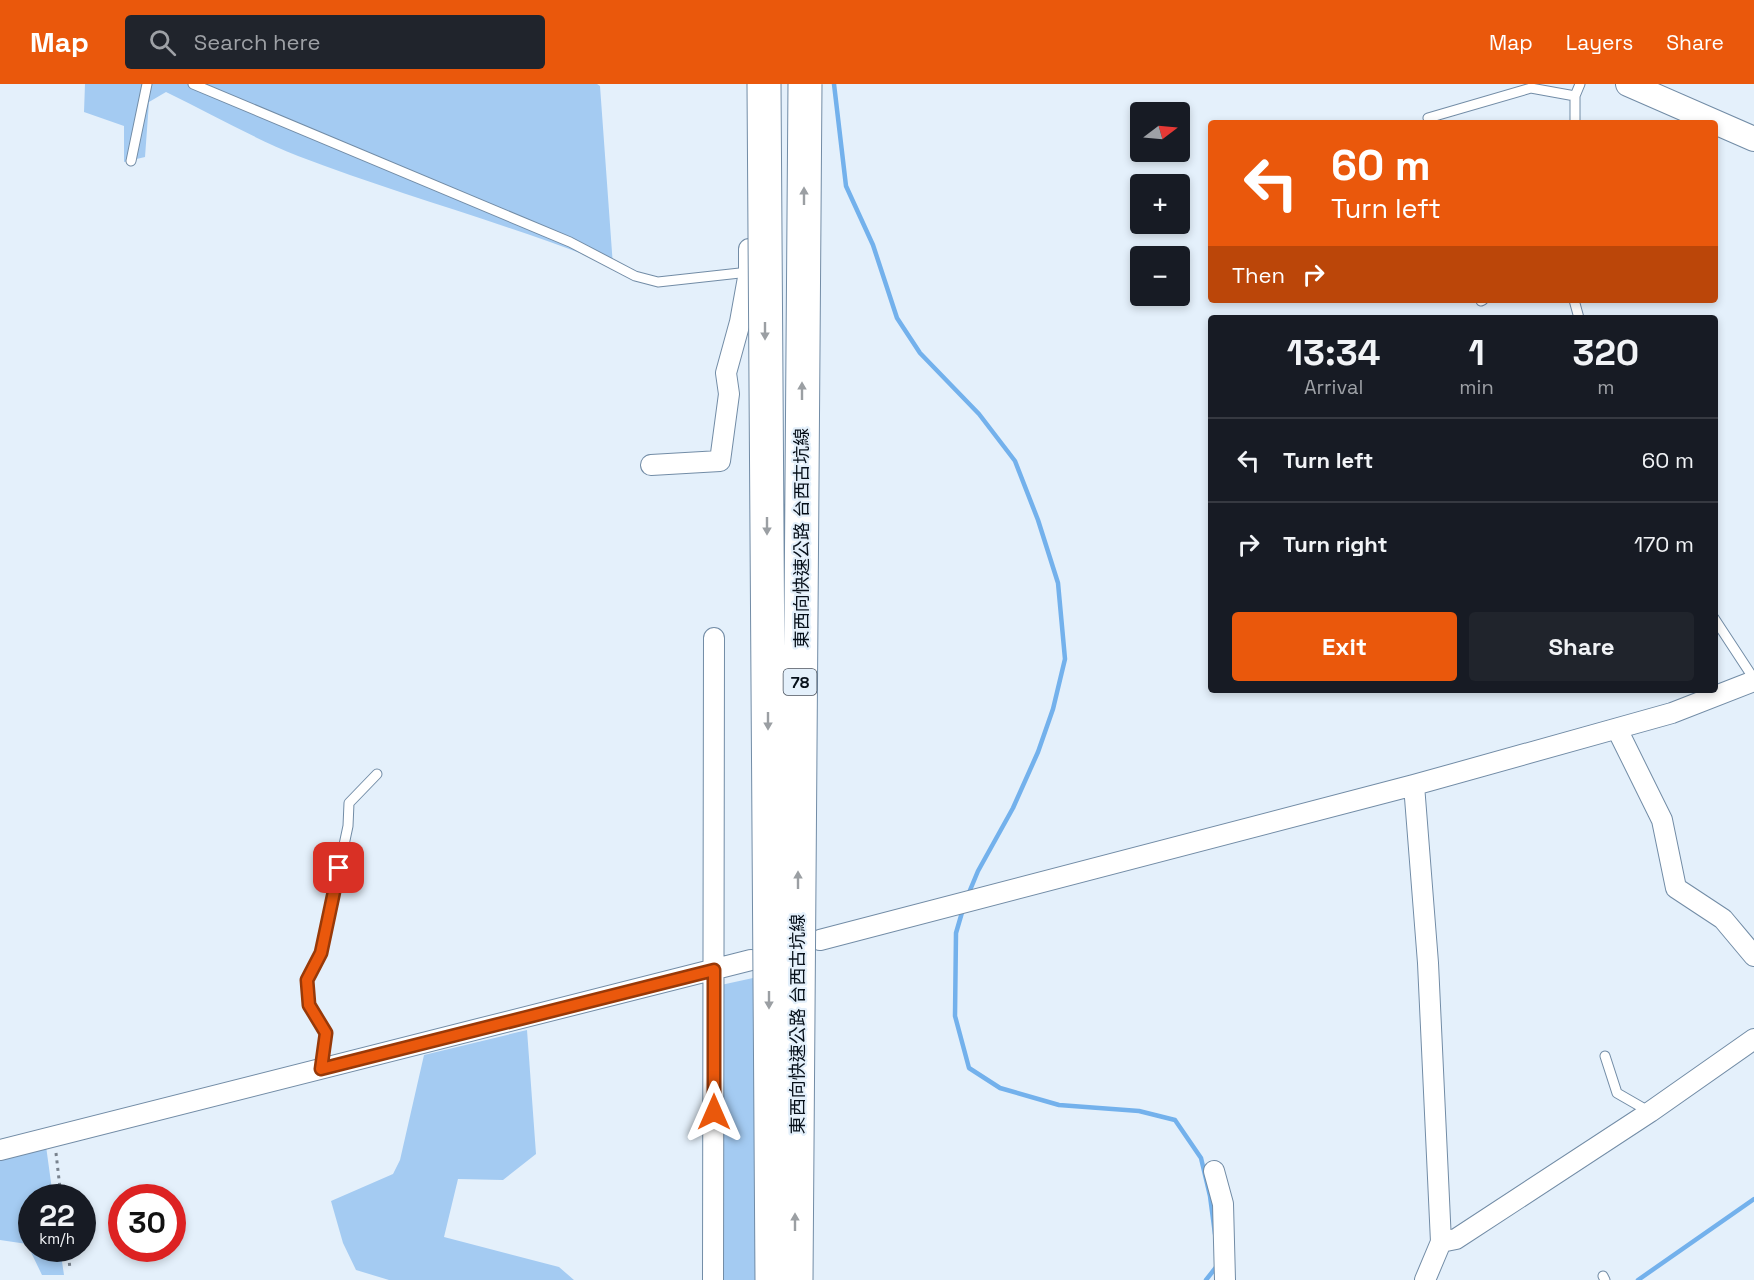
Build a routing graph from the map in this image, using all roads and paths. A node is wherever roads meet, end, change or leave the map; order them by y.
1 (147, 84) edge
2 (193, 84) edge
3 (749, 84) edge
4 (764, 84) edge
5 (805, 84) edge
6 (1580, 84) edge
7 (1628, 84) edge
8 (1575, 96) junction
9 (1428, 118) dead end
10 (1575, 120) edge
11 (1710, 120) edge
12 (1718, 123) edge
13 (1754, 139) edge
14 (131, 161) dead end
15 (749, 272) junction
16 (651, 465) dead end
17 (1718, 624) edge
18 (714, 638) dead end
19 (1754, 680) edge
20 (1617, 729) junction
21 (377, 774) dead end
22 (1414, 785) junction
23 (820, 940) dead end
24 (1754, 956) edge
25 (752, 960) dead end
26 (714, 970) junction
27 (1754, 1039) edge
28 (1605, 1056) dead end
29 (321, 1069) junction
30 (1650, 1112) junction
31 (54, 1136) junction
32 (0, 1150) edge
33 (1214, 1171) dead end
34 (60, 1184) edge
35 (1441, 1242) junction
36 (69, 1262) edge
37 (70, 1270) dead end
38 (1426, 1275) edge
39 (713, 1280) edge
40 (772, 1280) edge
41 (796, 1280) edge
42 (1225, 1280) edge
43 (1409, 1280) edge

1 - 14 lane
2 - 15 lane
3 - 15 street
4 -> 40 highway, 東西向快速公路 台西古坑線 / 78, bridge
41 -> 5 highway, 東西向快速公路 台西古坑線 / 78, bridge
6 - 8 lane
7 - 11 street
8 - 9 lane
8 - 10 lane
12 - 13 street
15 - 16 street
17 - 19 lane
18 - 26 street
19 - 20 street
20 - 22 street
20 - 24 street
21 - 29 lane
22 - 23 street
22 - 35 street
25 - 26 street
26 - 29 street
26 - 39 street
27 - 30 street
28 - 30 lane
29 - 31 street
30 - 35 street
31 - 32 street
31 - 34 path
33 - 42 street
35 - 38 street
36 - 37 path
38 - 43 street

